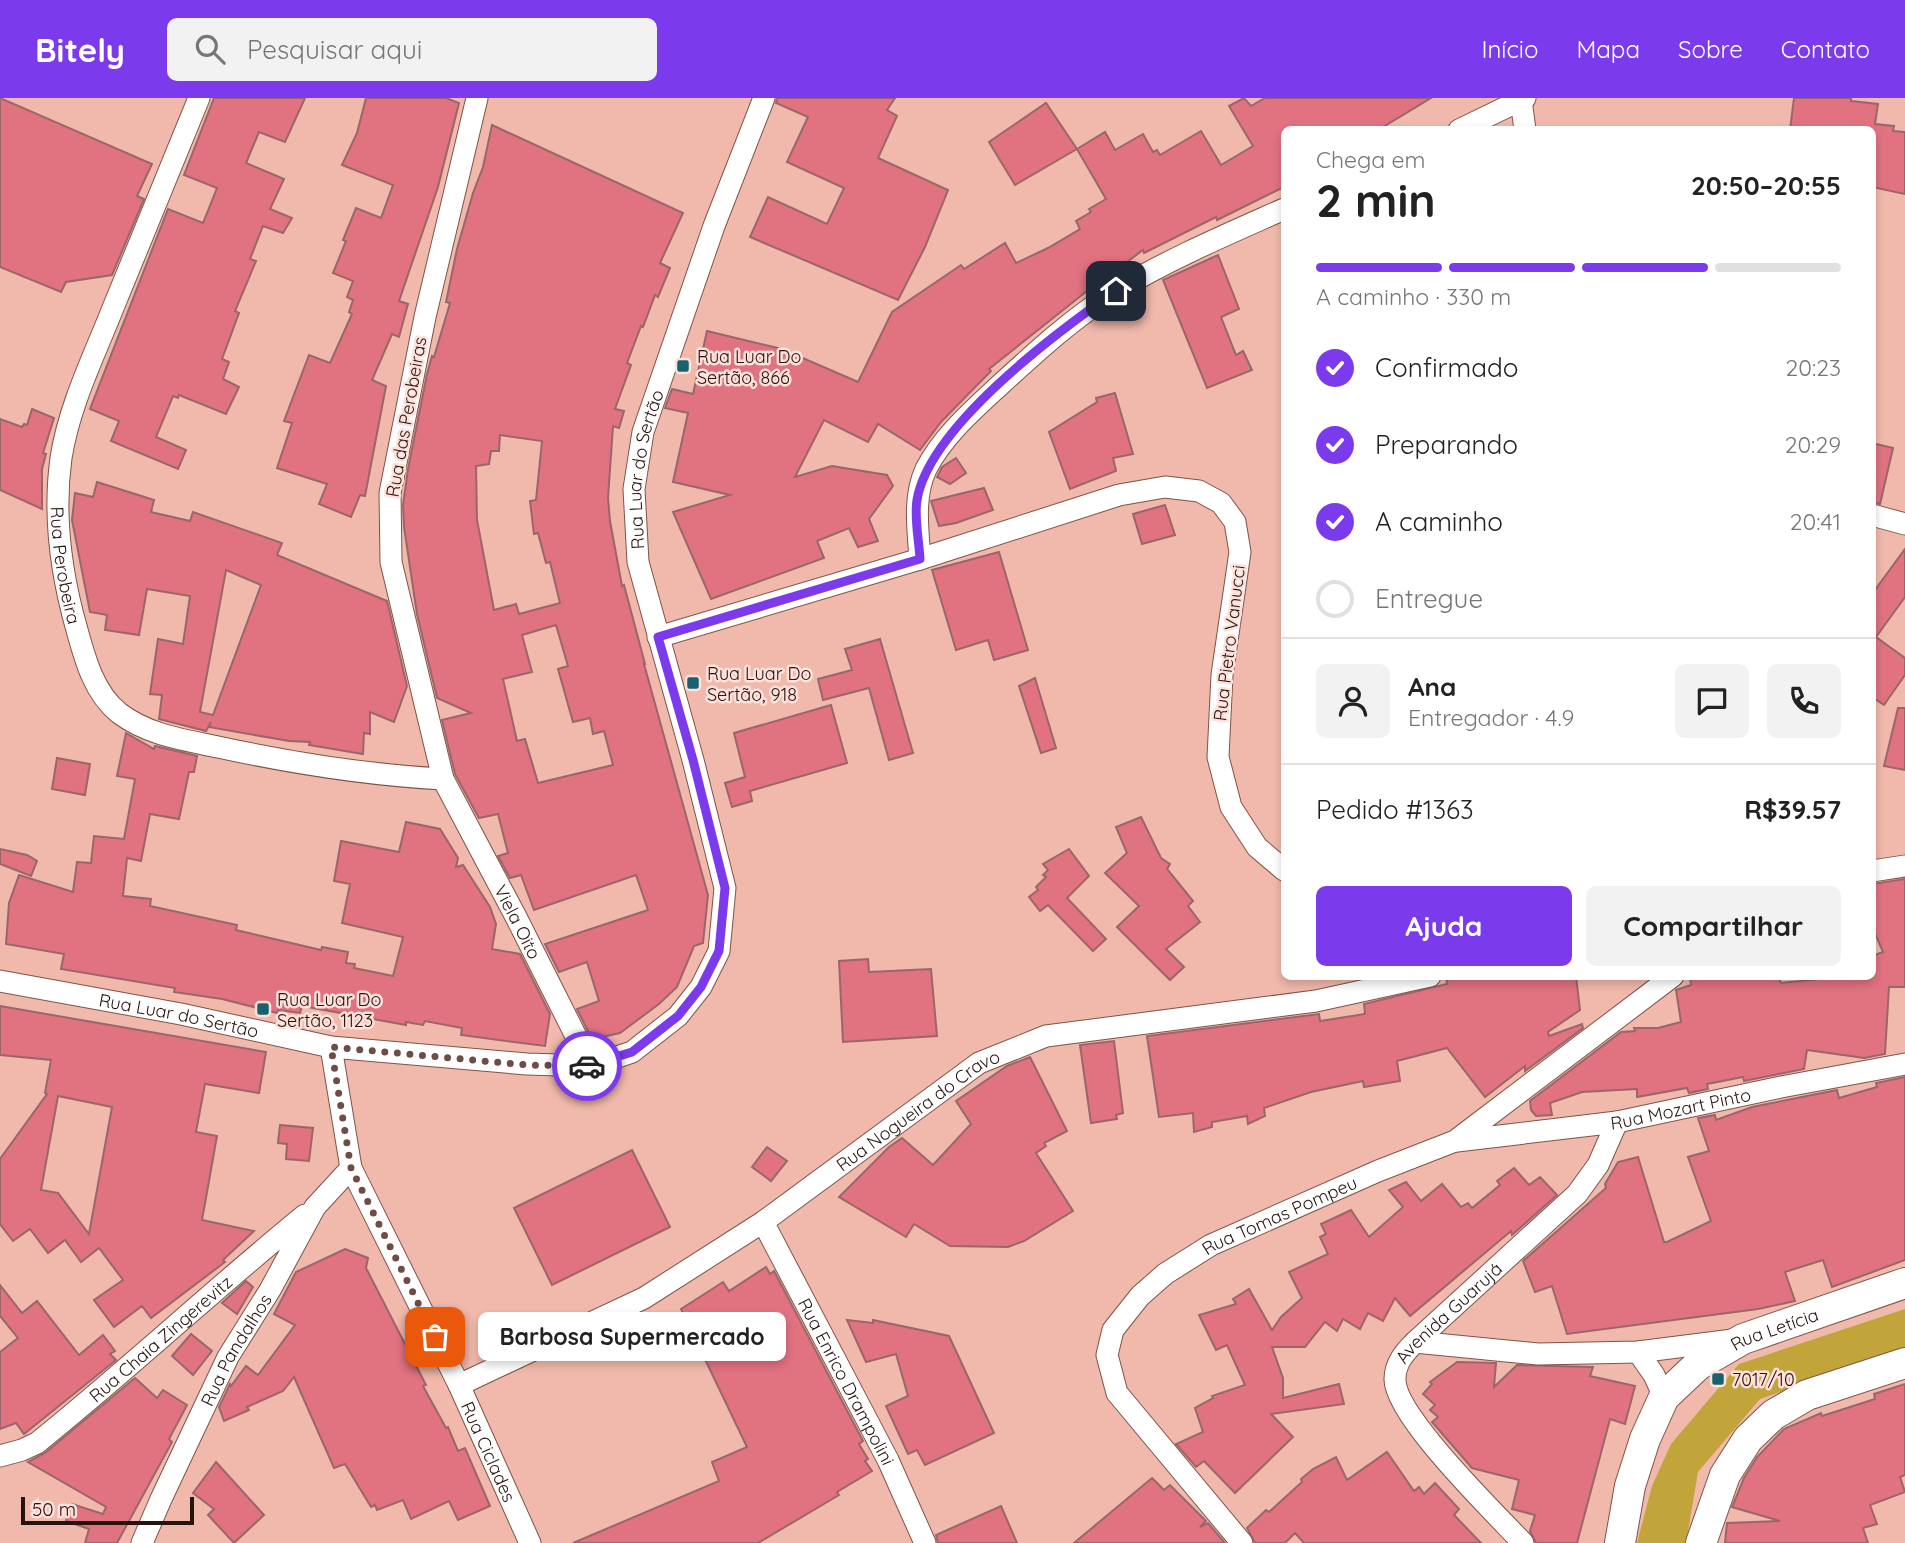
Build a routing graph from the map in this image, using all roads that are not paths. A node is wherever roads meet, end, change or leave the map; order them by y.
1 (199, 98) edge
2 (477, 98) edge
3 (764, 98) edge
4 (1523, 99) edge
5 (1467, 126) edge
6 (1525, 126) edge
7 (1281, 210) edge
8 (1876, 516) edge
9 (1905, 524) edge
10 (920, 559) junction
11 (658, 637) junction
12 (443, 779) junction
13 (1905, 866) edge
14 (1281, 867) edge
15 (1876, 870) edge
16 (1412, 980) edge
17 (1669, 980) edge
18 (0, 981) edge
19 (331, 1047) junction
20 (1905, 1064) edge
21 (590, 1066) junction
22 (1617, 1122) junction
23 (1455, 1141) junction
24 (351, 1168) junction
25 (315, 1207) junction
26 (763, 1222) junction
27 (1905, 1283) edge
28 (1744, 1339) junction
29 (1415, 1342) junction
30 (1638, 1352) junction
31 (1905, 1363) edge
32 (459, 1385) junction
33 (1664, 1397) junction
34 (0, 1456) edge
35 (142, 1543) edge
36 (530, 1543) edge
37 (925, 1543) edge
38 (1242, 1543) edge
39 (1523, 1543) edge
40 (1620, 1543) edge
41 (1701, 1543) edge

1 - 12 street, Rua Perobeira
2 - 12 street, Rua das Perobeiras
3 - 11 street, Rua Luar do Sertão
4 - 5 street
4 - 6 street
7 - 10 street
8 - 9 street
10 - 11 street, Rua Pietro Vanucci
10 - 14 street, Rua Pietro Vanucci
11 - 21 street, Rua Luar do Sertão
12 - 21 street, Viela Oito
13 - 15 street
16 - 26 street, Rua Nogueira do Cravo
17 - 23 street, Rua Tomas Pompeu
18 - 19 street, Rua Luar do Sertão
19 - 21 street, Rua Luar do Sertão
19 - 24 street, Rua Ciclades
20 - 22 street, Rua Mozart Pinto
22 - 23 street, Rua Mozart Pinto
22 - 29 street, Avenida Guarujá
23 - 38 street, Rua Tomas Pompeu
24 - 25 street, Rua Pandalhos
24 - 32 street, Rua Ciclades
25 - 34 street, Rua Chaia Zingerevitz
25 - 35 street, Rua Pandalhos
26 - 32 street, Rua Nogueira do Cravo
26 - 37 street, Rua Enrico Drampolini
27 - 28 street, Rua Letícia
28 - 30 street, Rua Letícia
28 - 33 street
29 - 30 street, Rua Letícia
29 - 39 street, Avenida Guarujá
30 - 33 street
31 - 41 street
32 - 36 street, Rua Ciclades
33 - 40 street

